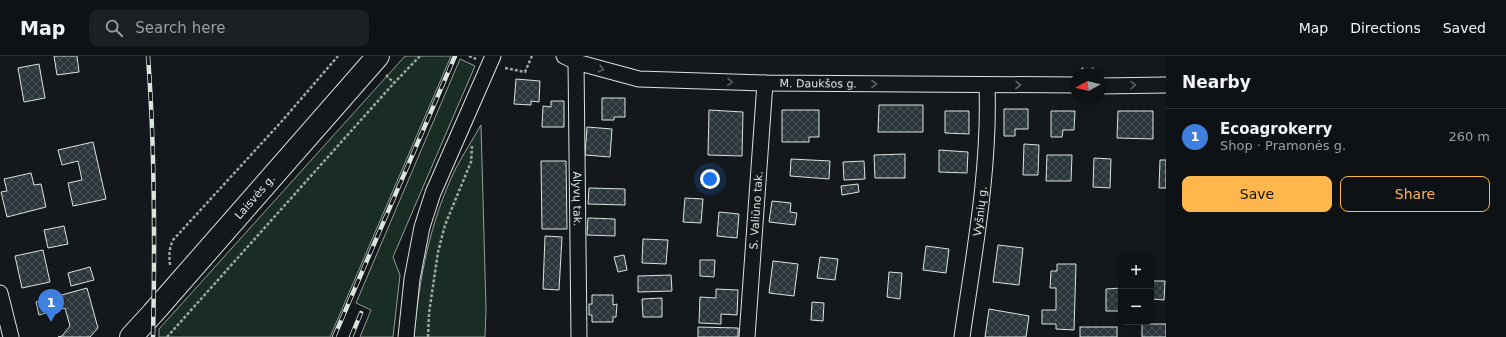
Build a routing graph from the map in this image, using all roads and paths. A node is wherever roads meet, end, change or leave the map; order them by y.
1 (338, 56) edge
2 (378, 56) edge
3 (420, 56) edge
4 (532, 56) edge
5 (570, 59) edge
6 (497, 62) edge
7 (765, 83) junction
8 (987, 85) junction
9 (1070, 85) edge
10 (1166, 85) edge
11 (1106, 86) edge
12 (473, 141) dead end
13 (166, 271) dead end
14 (0, 293) edge
15 (12, 337) edge
16 (131, 337) edge
17 (167, 337) edge
18 (406, 337) edge
19 (428, 337) edge
20 (579, 337) edge
21 (747, 337) edge
22 (962, 337) edge

1 - 13 path
2 - 16 main road, Laisvės g.
3 - 17 path
4 - 6 path
5 -> 7 street, M. Daukšos g.
5 - 20 street, Alyvų tak.
6 - 18 street
7 -> 8 street, M. Daukšos g.
7 - 21 street, S. Valiūno tak.
8 -> 9 street, M. Daukšos g.
8 - 22 street, Vyšnių g.
11 -> 10 street
12 - 19 path
14 - 15 street

